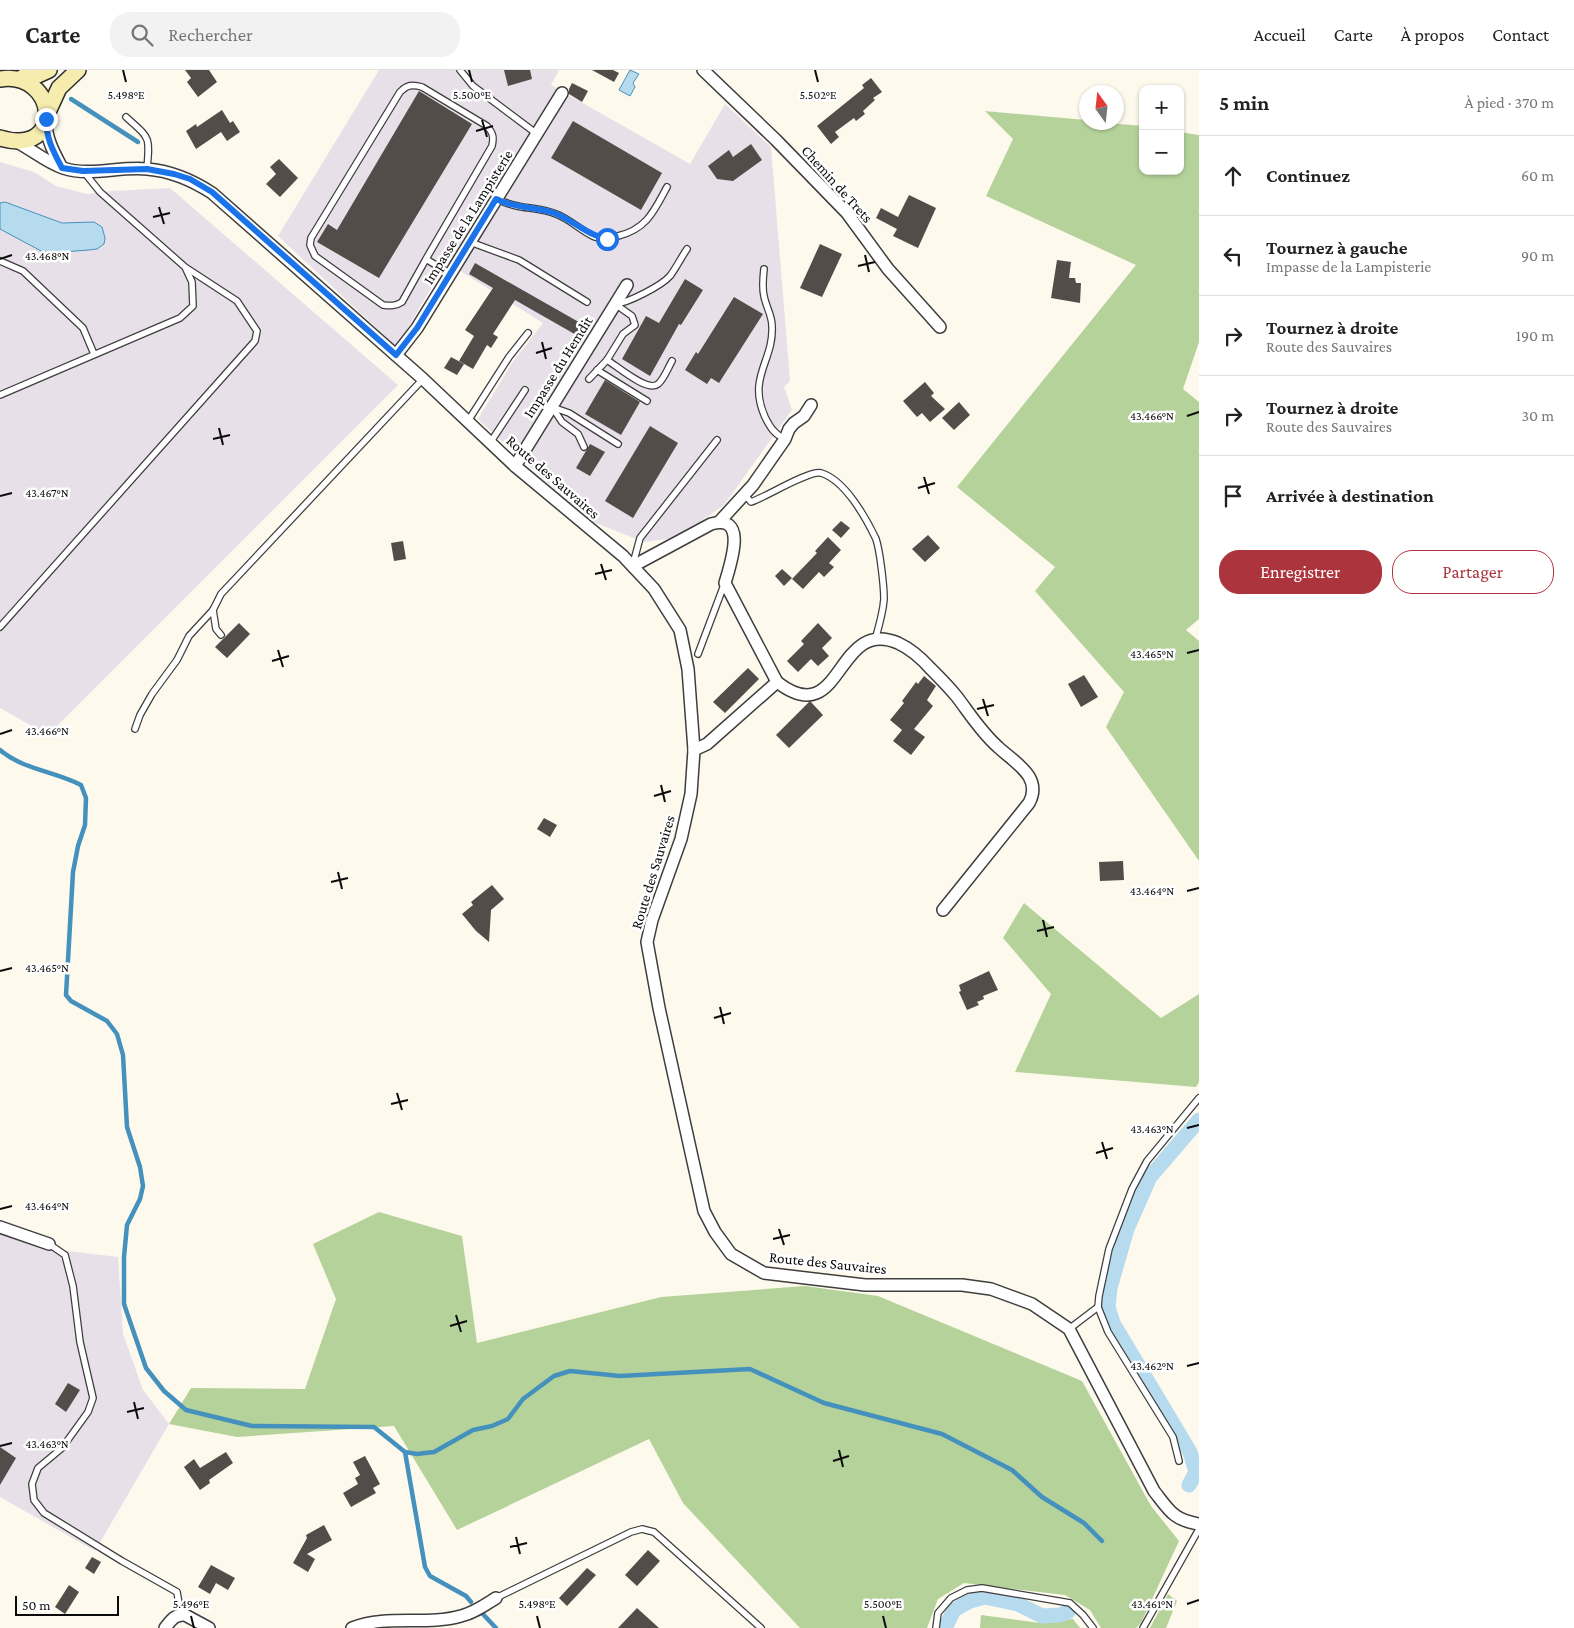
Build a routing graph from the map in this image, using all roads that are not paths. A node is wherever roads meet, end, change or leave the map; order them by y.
1 (49, 70) edge
2 (78, 70) edge
3 (460, 70) edge
4 (703, 70) edge
5 (16, 74) edge
6 (0, 79) edge
7 (562, 93) dead end
8 (46, 116) junction
9 (126, 117) dead end
10 (537, 134) junction
11 (6, 141) edge
12 (62, 168) junction
13 (147, 169) junction
14 (83, 171) junction
15 (667, 187) dead end
16 (496, 199) junction
17 (470, 242) junction
18 (687, 249) dead end
19 (426, 259) junction
20 (0, 261) edge
21 (185, 267) junction
22 (764, 269) dead end
23 (450, 274) junction
24 (627, 285) dead end
25 (587, 302) dead end
26 (615, 304) junction
27 (940, 327) dead end
28 (528, 333) dead end
29 (94, 354) junction
30 (396, 355) junction
31 (607, 360) junction
32 (672, 361) dead end
33 (597, 370) junction
34 (423, 379) junction
35 (589, 379) dead end
36 (525, 390) dead end
37 (0, 395) edge
38 (647, 401) dead end
39 (811, 405) dead end
40 (552, 407) junction
41 (468, 421) junction
42 (784, 439) junction
43 (717, 440) dead end
44 (490, 443) junction
45 (618, 444) dead end
46 (584, 447) dead end
47 (515, 466) junction
48 (745, 495) junction
49 (720, 521) junction
50 (633, 566) junction
51 (725, 583) junction
52 (213, 610) junction
53 (0, 626) edge
54 (221, 635) dead end
55 (875, 640) junction
56 (698, 654) dead end
57 (777, 682) junction
58 (134, 729) dead end
59 (694, 750) junction
60 (944, 910) dead end
61 (1199, 1098) edge
62 (0, 1228) edge
63 (49, 1244) joint
64 (1098, 1307) junction
65 (1069, 1329) junction
66 (1179, 1461) dead end
67 (1199, 1524) edge
68 (1199, 1529) edge
69 (496, 1598) joint
70 (181, 1615) junction
71 (165, 1628) edge
72 (209, 1628) edge
73 (352, 1628) edge
74 (761, 1628) edge
75 (936, 1628) edge
76 (1092, 1628) edge
77 (1143, 1628) edge

1 - 5 main road
2 - 8 main road
3 - 10 lane
4 - 27 street, Chemin de Trets
5 - 6 main road
5 - 8 main road
7 - 10 street, Impasse de la Lampisterie
8 - 11 main road
8 - 12 street
9 - 13 lane
10 - 16 street, Impasse de la Lampisterie
11 - 12 street, Route des Sauvaires
12 - 14 street, Route des Sauvaires
13 - 14 street, Route des Sauvaires
13 - 30 street, Route des Sauvaires
14 - 21 lane
15 - 16 lane
16 - 17 street, Impasse de la Lampisterie
17 - 23 street, Impasse de la Lampisterie
17 - 25 lane
18 - 26 lane
19 - 19 lane
19 - 23 lane
20 - 29 lane
21 - 29 lane
21 - 53 lane
22 - 42 lane
23 - 30 street, Impasse de la Lampisterie
24 - 26 street, Impasse du Hemdit
26 - 31 lane
26 - 40 street, Impasse du Hemdit
28 - 41 lane
29 - 37 lane
30 - 34 street, Route des Sauvaires
31 - 32 lane
31 - 33 lane
33 - 35 lane
33 - 38 lane
34 - 41 street, Route des Sauvaires
34 - 52 lane
36 - 44 lane
39 - 42 street
40 - 45 lane
40 - 46 lane
40 - 47 street, Impasse du Hemdit
41 - 44 street, Route des Sauvaires
42 - 48 street
43 - 50 lane
44 - 47 street, Route des Sauvaires
47 - 50 street, Route des Sauvaires
48 - 49 street
48 - 55 lane
49 - 50 street
49 - 51 street
50 - 59 street, Route des Sauvaires
51 - 56 lane
51 - 57 street
52 - 54 lane
52 - 58 lane
55 - 57 street
55 - 60 street
57 - 59 street
59 - 65 street, Route des Sauvaires
61 - 64 lane
62 - 63 street
63 - 70 lane
64 - 65 lane
64 - 66 lane
65 - 67 street, Route des Sauvaires
68 - 77 lane
69 - 73 street
69 - 74 lane
70 - 71 street
70 - 72 street
75 - 76 lane

